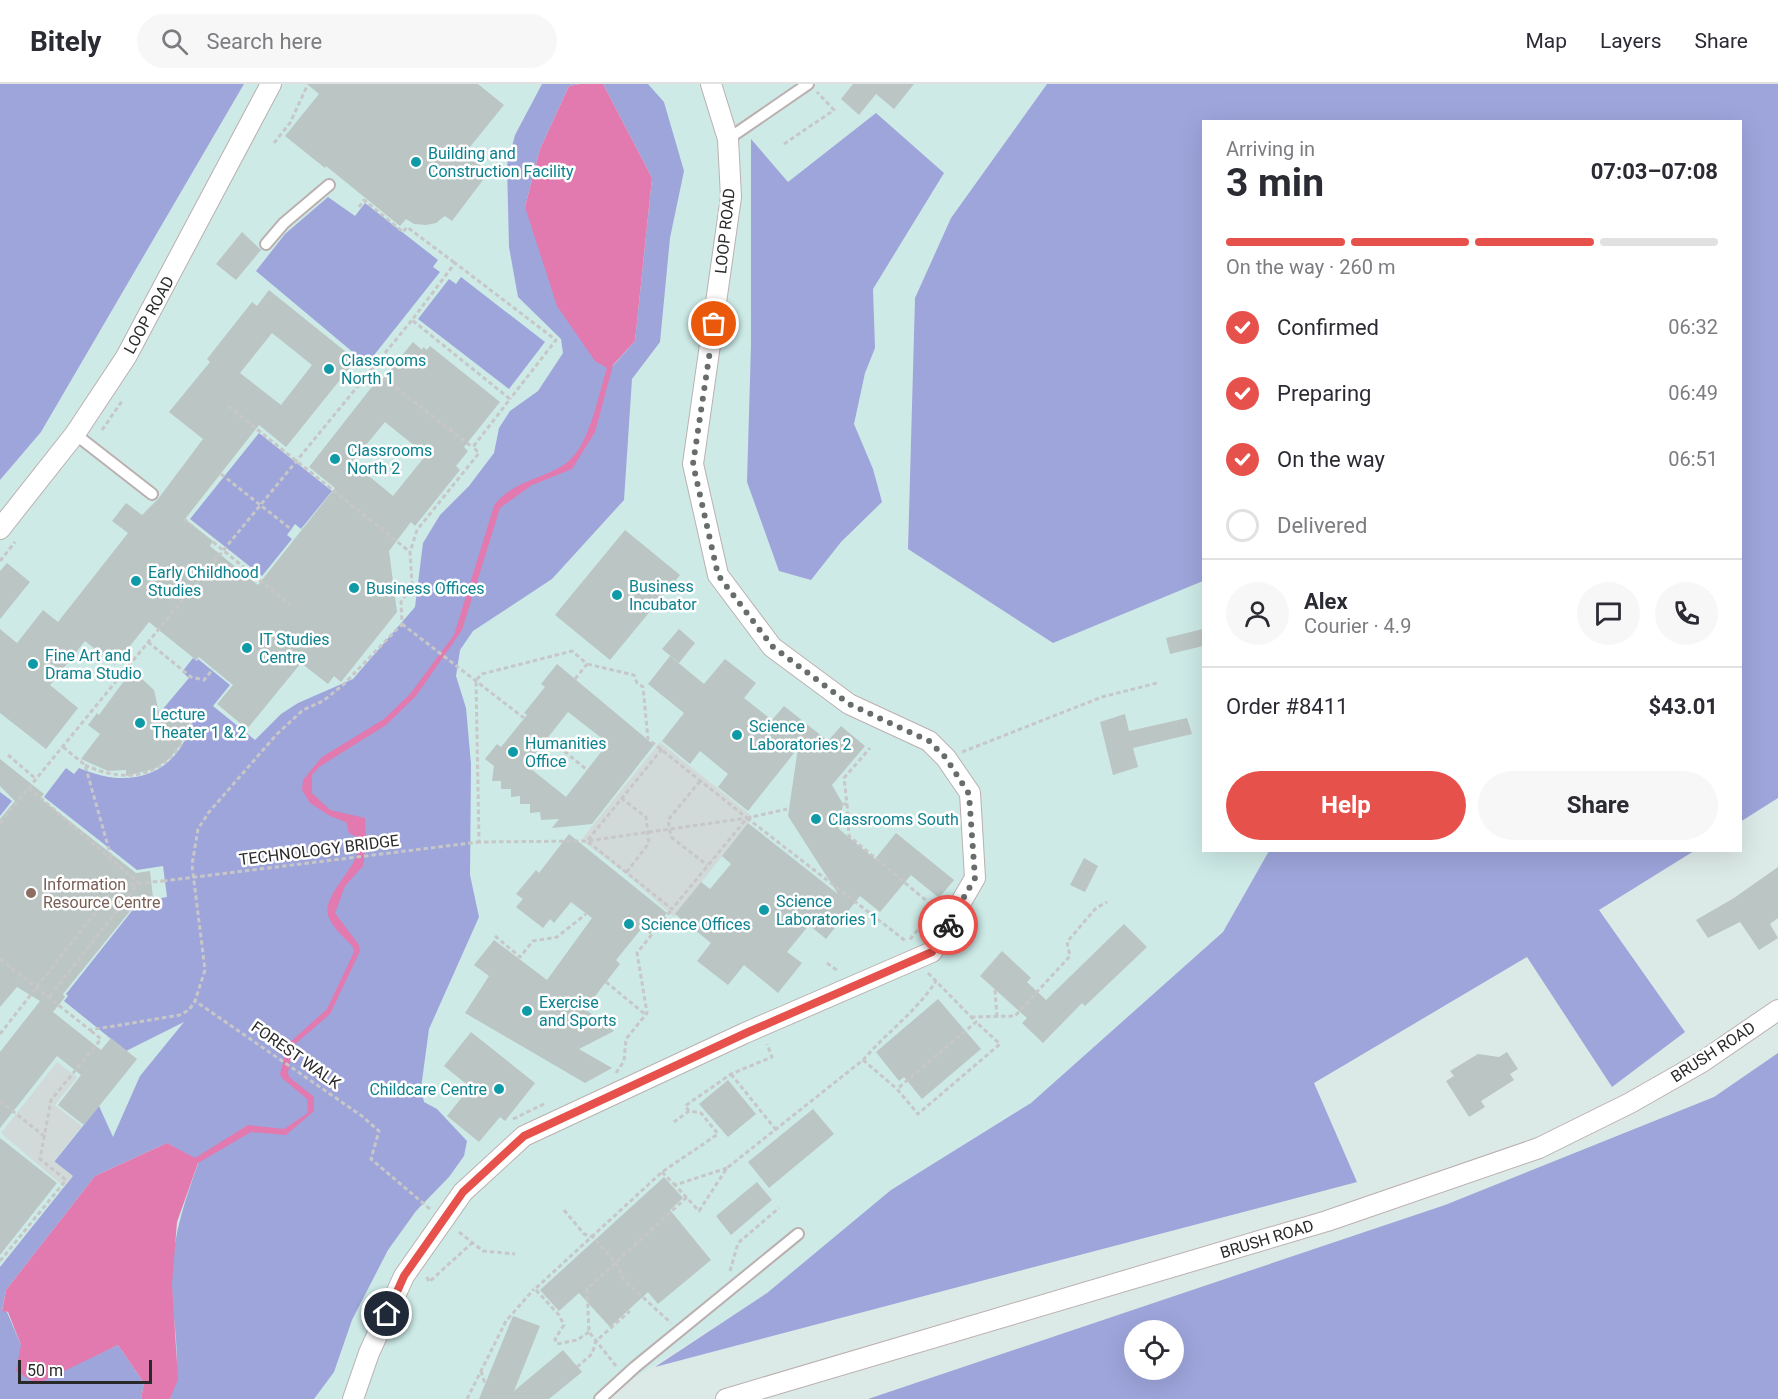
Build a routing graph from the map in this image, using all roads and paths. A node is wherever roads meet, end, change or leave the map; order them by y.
1 (271, 84) edge
2 (308, 84) edge
3 (711, 84) edge
4 (809, 84) edge
5 (728, 139) junction
6 (274, 143) dead end
7 (784, 144) dead end
8 (329, 185) dead end
9 (359, 207) dead end
10 (266, 244) dead end
11 (455, 263) junction
12 (411, 320) junction
13 (372, 369) junction
14 (510, 399) junction
15 (228, 406) dead end
16 (75, 434) junction
17 (473, 447) junction
18 (296, 460) junction
19 (221, 474) dead end
20 (152, 494) dead end
21 (261, 505) junction
22 (184, 519) dead end
23 (192, 526) dead end
24 (0, 529) edge
25 (292, 530) dead end
26 (213, 542) dead end
27 (224, 550) junction
28 (410, 552) junction
29 (291, 605) dead end
30 (402, 624) junction
31 (148, 642) junction
32 (587, 664) junction
33 (213, 669) dead end
34 (575, 679) dead end
35 (476, 680) junction
36 (117, 681) junction
37 (1156, 683) dead end
38 (122, 686) dead end
39 (158, 711) dead end
40 (524, 718) dead end
41 (547, 738) dead end
42 (63, 747) junction
43 (870, 748) dead end
44 (662, 749) junction
45 (8, 755) dead end
46 (946, 758) junction
47 (85, 765) junction
48 (587, 770) dead end
49 (36, 779) junction
50 (700, 781) junction
51 (29, 788) junction
52 (621, 798) junction
53 (787, 809) dead end
54 (747, 818) junction
55 (0, 823) edge
56 (669, 828) junction
57 (648, 831) junction
58 (587, 841) junction
59 (478, 842) junction
60 (112, 860) junction
61 (707, 865) junction
62 (626, 873) junction
63 (1107, 902) dead end
64 (586, 914) dead end
65 (495, 936) dead end
66 (0, 959) edge
67 (827, 963) dead end
68 (838, 972) dead end
69 (927, 972) dead end
70 (936, 981) junction
71 (606, 982) dead end
72 (37, 988) junction
73 (995, 990) dead end
74 (50, 997) junction
75 (195, 1001) junction
76 (1778, 1010) edge
77 (646, 1014) dead end
78 (971, 1017) junction
79 (997, 1017) junction
80 (976, 1022) junction
81 (90, 1030) junction
82 (0, 1034) edge
83 (767, 1044) dead end
84 (863, 1060) junction
85 (731, 1074) junction
86 (897, 1089) junction
87 (0, 1101) edge
88 (689, 1111) junction
89 (674, 1122) dead end
90 (776, 1130) junction
91 (44, 1136) junction
92 (727, 1168) junction
93 (662, 1172) junction
94 (675, 1185) junction
95 (687, 1197) junction
96 (779, 1208) dead end
97 (564, 1210) dead end
98 (443, 1219) junction
99 (798, 1234) dead end
100 (593, 1237) junction
101 (472, 1242) junction
102 (515, 1254) dead end
103 (0, 1261) edge
104 (616, 1263) junction
105 (432, 1269) dead end
106 (535, 1288) junction
107 (723, 1296) junction
108 (630, 1311) dead end
109 (680, 1331) junction
110 (589, 1332) junction
111 (596, 1341) junction
112 (577, 1367) dead end
113 (481, 1369) junction
114 (624, 1377) junction
115 (485, 1384) dead end
116 (352, 1399) edge
117 (467, 1399) edge
118 (600, 1399) edge
119 (726, 1399) edge

1 - 16 street, LOOP ROAD
2 - 6 path
3 - 5 street, LOOP ROAD
4 - 5 lane
4 - 7 path
5 - 46 street, LOOP ROAD
8 - 10 lane
9 - 11 path
11 - 12 path
11 - 14 path
12 - 13 path
12 - 14 path
13 - 17 path
13 - 18 path
14 - 17 path
15 - 18 path
16 - 20 lane
16 - 24 street, LOOP ROAD
17 - 28 path
18 - 21 path
18 - 28 path
19 - 21 path
21 - 25 path
21 - 27 path
22 - 23 path
26 - 27 path
27 - 29 path
27 - 31 path
28 - 30 path
30 - 35 path
30 - 75 path
31 - 33 path
31 - 36 path
32 - 34 path
32 - 35 path
32 - 44 path
35 - 40 path
35 - 59 path
36 - 38 path
36 - 42 path
37 - 46 path
39 - 47 path
41 - 48 path
42 - 47 path
42 - 49 path
43 - 54 path
44 - 50 path
44 - 52 path
45 - 49 path
46 - 98 street, LOOP ROAD
47 - 60 path
49 - 51 path
50 - 54 path
50 - 56 path
51 - 55 path
51 - 60 path
52 - 57 path
52 - 58 path
53 - 54 path, TECHNOLOGY BRIDGE
54 - 56 path, TECHNOLOGY BRIDGE
54 - 61 path
56 - 57 path, TECHNOLOGY BRIDGE
56 - 61 path
57 - 58 path, TECHNOLOGY BRIDGE
57 - 62 path
58 - 59 path, TECHNOLOGY BRIDGE
58 - 62 path
59 - 72 path, TECHNOLOGY BRIDGE, bridge
60 - 74 path
61 - 62 path
63 - 79 path
64 - 65 path
66 - 72 path
67 - 68 path
69 - 70 path
70 - 78 path
70 - 84 path
71 - 77 path
72 - 74 path
72 - 82 path, TECHNOLOGY BRIDGE
73 - 79 path
74 - 81 path
75 - 81 path
75 - 98 path, FOREST WALK
76 - 119 street, BRUSH ROAD
78 - 79 path
78 - 80 path
80 - 86 path
80 - 86 path
81 - 91 path
83 - 85 path
84 - 86 path
84 - 90 path
85 - 88 path
85 - 90 path
87 - 91 path
88 - 89 path
88 - 93 path
90 - 92 path
91 - 103 path
92 - 94 path
92 - 95 path
93 - 94 path
93 - 100 path
94 - 95 path
95 - 104 path
96 - 107 path
97 - 100 path
98 - 101 path
98 - 116 street, LOOP ROAD
99 - 107 lane
100 - 104 path
100 - 106 path
101 - 102 path
101 - 105 path
104 - 109 path
104 - 110 path
106 - 110 path
106 - 113 path
107 - 109 lane
108 - 111 path
109 - 114 lane
110 - 111 path
111 - 112 path
111 - 114 path
113 - 115 path
113 - 117 path
114 - 118 lane

